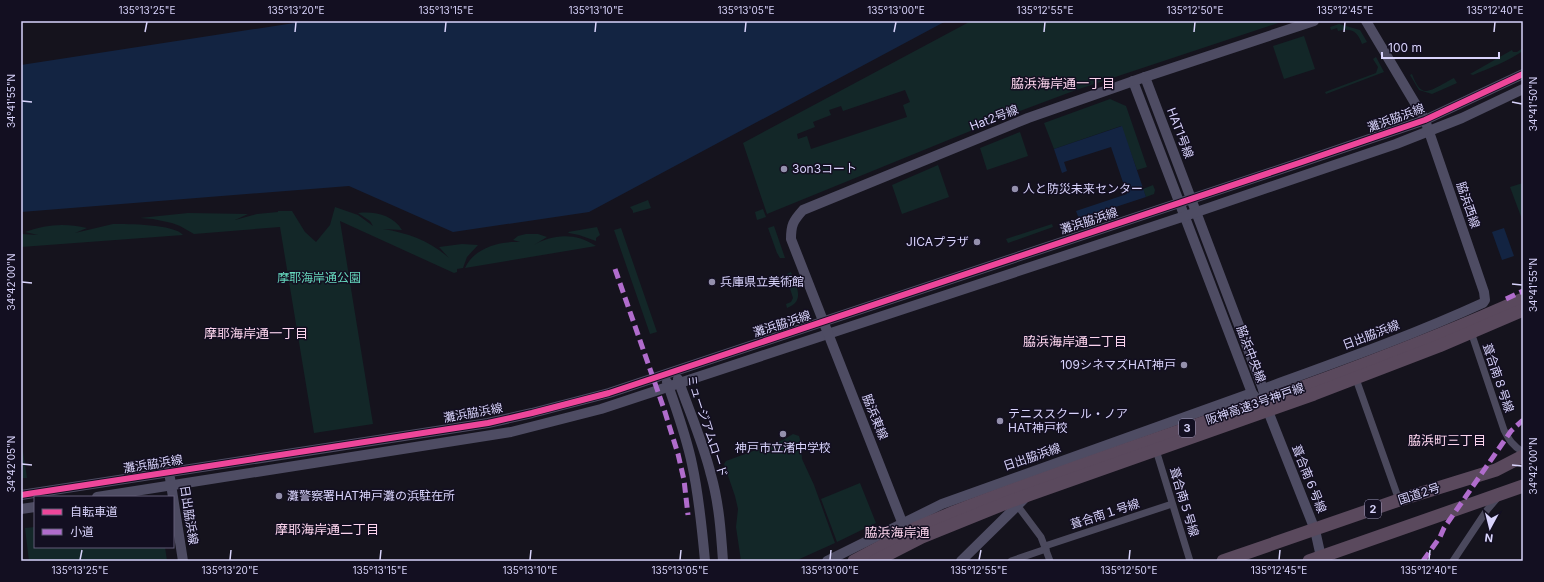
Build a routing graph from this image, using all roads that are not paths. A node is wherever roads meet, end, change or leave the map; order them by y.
1 (1314, 21) edge
2 (1366, 21) edge
3 (1523, 74) edge
4 (1145, 77) junction
5 (1133, 81) junction
6 (1523, 89) edge
7 (1425, 120) junction
8 (1429, 132) junction
9 (1191, 199) junction
10 (1180, 202) junction
11 (1196, 212) junction
12 (1185, 216) junction
13 (1523, 299) edge
14 (1485, 300) joint
15 (1523, 309) edge
16 (824, 322) junction
17 (1469, 327) junction
18 (828, 335) junction
19 (675, 371) junction
20 (665, 375) junction
21 (1356, 379) junction
22 (680, 384) junction
23 (669, 388) junction
24 (1263, 389) junction
25 (1252, 393) junction
26 (1268, 411) junction
27 (1156, 450) junction
28 (1523, 452) edge
29 (1523, 456) edge
30 (170, 472) junction
31 (171, 485) junction
32 (1523, 486) edge
33 (1502, 493) junction
34 (21, 495) edge
35 (103, 496) edge
36 (173, 496) edge
37 (1399, 500) junction
38 (174, 504) edge
39 (1172, 504) junction
40 (1017, 505) junction
41 (34, 507) edge
42 (21, 509) edge
43 (902, 522) junction
44 (1315, 530) junction
45 (1045, 547) junction
46 (1318, 560) edge
47 (183, 561) edge
48 (705, 561) edge
49 (723, 561) edge
50 (827, 561) edge
51 (854, 561) edge
52 (875, 561) edge
53 (961, 561) edge
54 (1011, 561) edge
55 (1050, 561) edge
56 (1190, 561) edge
57 (1223, 561) edge
58 (1452, 561) edge

1 - 4 street, Hat2号線
2 - 7 street
3 - 7 street, 灘浜脇浜線
4 - 5 street, Hat2号線
4 - 9 street, HAT1号線
5 - 10 street, HAT1号線
5 - 16 street, Hat2号線
6 - 8 street, 灘浜脇浜線
7 - 8 street, 脇浜西線
7 - 9 street, 灘浜脇浜線
8 - 11 street, 灘浜脇浜線
8 - 14 street, 脇浜西線
9 - 10 street, 灘浜脇浜線
9 - 11 street, 脇浜中央線
10 - 12 street, 脇浜中央線
10 - 16 street, 灘浜脇浜線
11 - 12 street, 灘浜脇浜線
11 - 24 street, 脇浜中央線
12 - 18 street, 灘浜脇浜線
12 - 25 street, 脇浜中央線
13 - 51 highway, 阪神高速3号神戸線 / 3, bridge
14 - 24 street, 日出脇浜線
15 - 17 street
15 - 52 highway, 阪神高速3号神戸線 / 3, bridge
16 - 18 street, 脇浜東線
16 - 19 street, 灘浜脇浜線
17 - 21 street
17 - 28 street, 葺合南８号線
18 - 22 street, 灘浜脇浜線
18 - 43 street, 脇浜東線
19 - 20 street, 灘浜脇浜線
19 - 22 street, ミュージアムロード
20 - 23 street, ミュージアムロード
20 - 30 street, 灘浜脇浜線
21 - 26 street
21 - 37 street
22 - 23 street, 灘浜脇浜線
22 - 49 street, ミュージアムロード
23 - 31 street, 灘浜脇浜線
23 - 48 street, ミュージアムロード
24 - 26 street, 脇浜中央線
25 - 26 street, 脇浜中央線
25 - 43 street, 日出脇浜線
26 - 27 street
26 - 44 street, 葺合南６号線
27 - 39 street, 葺合南５号線
27 - 40 street
29 - 37 highway, 国道2号 / 2
30 - 31 street, 日出脇浜線
30 - 34 street, 灘浜脇浜線
31 - 35 street, 灘浜脇浜線
31 - 36 street, 日出脇浜線
32 - 33 highway, 2
33 - 46 highway, 2
33 - 58 street
37 - 44 highway, 国道2号 / 2
38 - 47 street, 日出脇浜線
39 - 45 street, 葺合南１号線
39 - 56 street, 葺合南５号線
40 - 45 street
40 - 53 street
41 - 42 street
43 - 50 street, 日出脇浜線
44 - 46 street, 葺合南６号線
44 - 57 highway, 国道2号 / 2
45 - 54 street, 葺合南１号線
45 - 55 street

